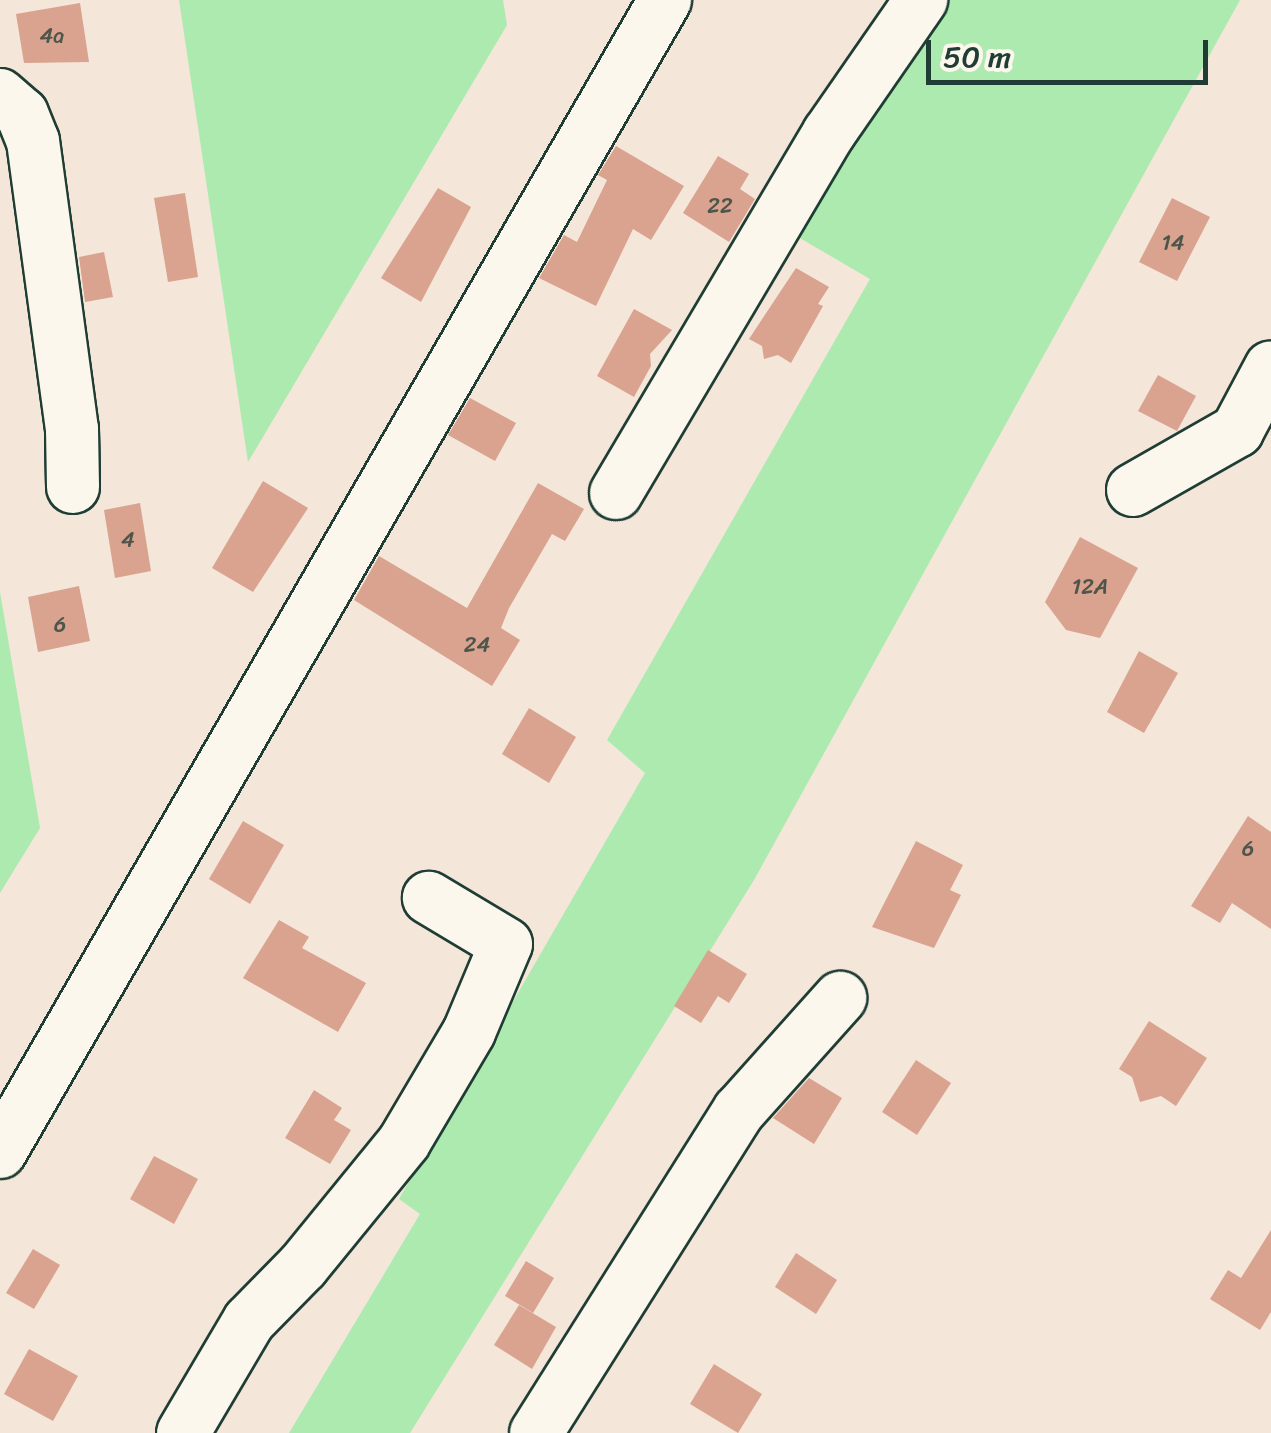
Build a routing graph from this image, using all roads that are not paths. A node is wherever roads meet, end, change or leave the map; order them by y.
1 (665, 0) edge
2 (921, 0) edge
3 (0, 95) edge
4 (1271, 367) edge
5 (73, 487) dead end
6 (1133, 490) dead end
7 (616, 493) dead end
8 (428, 898) dead end
9 (840, 998) dead end
10 (0, 1152) edge
11 (183, 1433) edge
12 (536, 1433) edge

1 - 10 street
2 - 7 street
3 - 5 street
4 - 6 street
8 - 11 street
9 - 12 street

